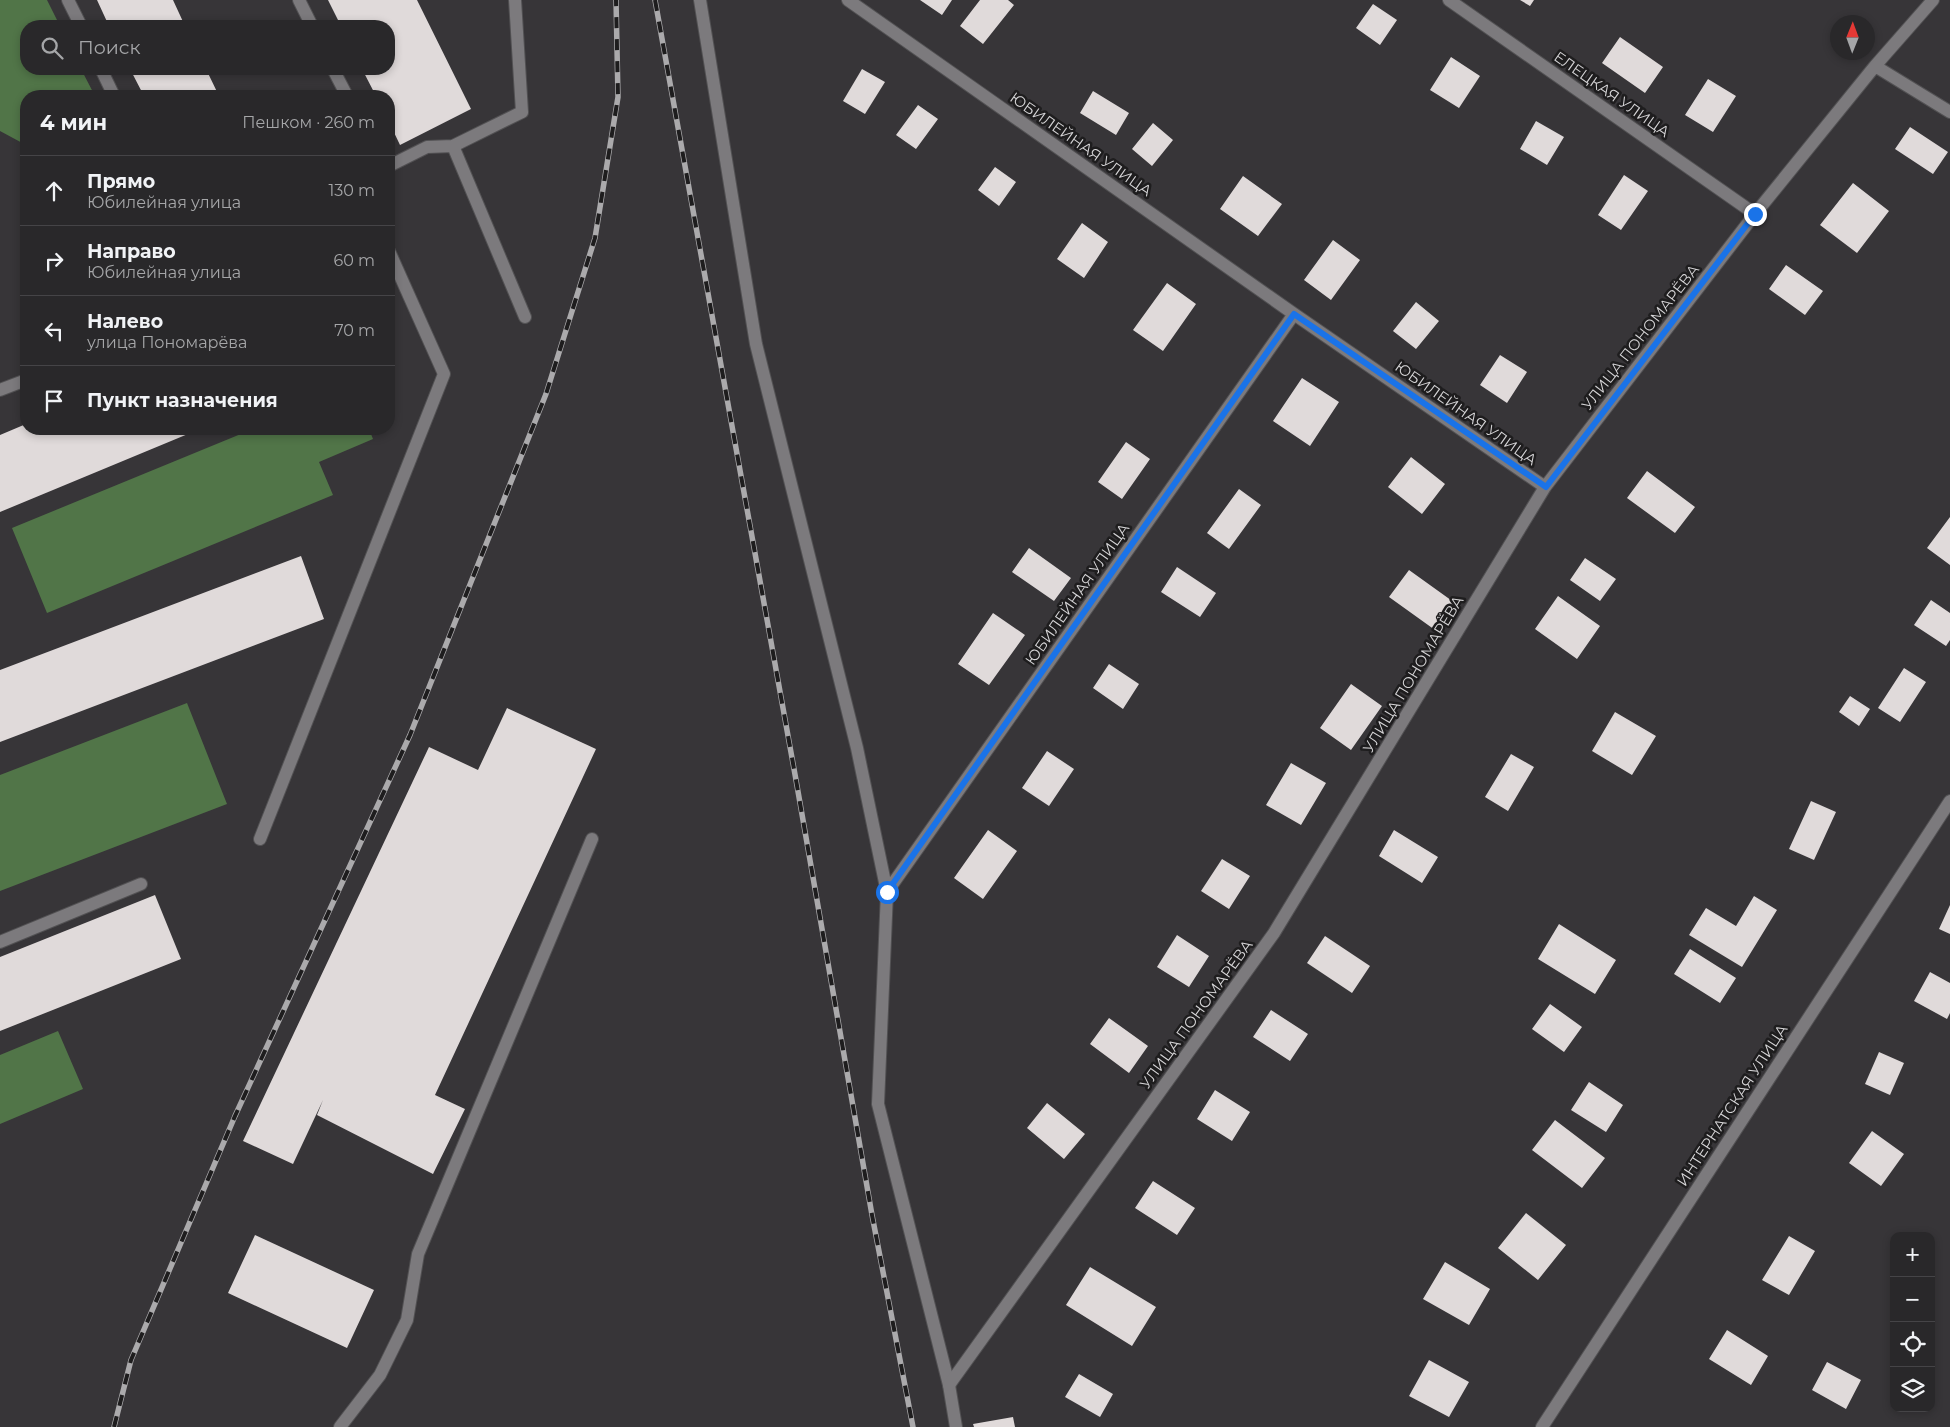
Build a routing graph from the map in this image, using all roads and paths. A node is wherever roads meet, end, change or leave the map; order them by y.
1 (68, 0) edge
2 (299, 0) edge
3 (515, 0) edge
4 (700, 0) edge
5 (848, 0) edge
6 (1449, 0) edge
7 (1933, 0) edge
8 (78, 20) edge
9 (309, 20) edge
10 (1875, 66) junction
11 (104, 75) edge
12 (336, 75) edge
13 (111, 90) edge
14 (344, 90) edge
15 (1950, 112) edge
16 (453, 146) junction
17 (395, 163) edge
18 (1755, 214) junction
19 (395, 264) edge
20 (1294, 314) junction
21 (525, 317) dead end
22 (20, 382) edge
23 (0, 390) edge
24 (1546, 487) junction
25 (1950, 801) edge
26 (260, 839) dead end
27 (592, 839) dead end
28 (141, 884) dead end
29 (887, 892) junction
30 (0, 942) edge
31 (948, 1385) junction
32 (340, 1427) edge
33 (956, 1427) edge
34 (1542, 1427) edge

1 - 8 street
2 - 9 street
3 - 16 street
4 - 29 street
5 - 20 street, ЮБИЛЕЙНАЯ УЛИЦА
6 - 18 street, ЕЛЕЦКАЯ УЛИЦА
7 - 10 street, УЛИЦА ПОНОМАРЁВА
10 - 15 street
10 - 18 street, УЛИЦА ПОНОМАРЁВА
11 - 13 street
12 - 14 street
16 - 17 street
16 - 21 street
18 - 24 street, УЛИЦА ПОНОМАРЁВА
19 - 26 street
20 - 24 street, ЮБИЛЕЙНАЯ УЛИЦА
20 - 29 street, ЮБИЛЕЙНАЯ УЛИЦА
22 - 23 street
24 - 31 street, УЛИЦА ПОНОМАРЁВА
25 - 34 street, ИНТЕРНАТСКАЯ УЛИЦА
27 - 32 street
28 - 30 street
29 - 31 street
31 - 33 street

